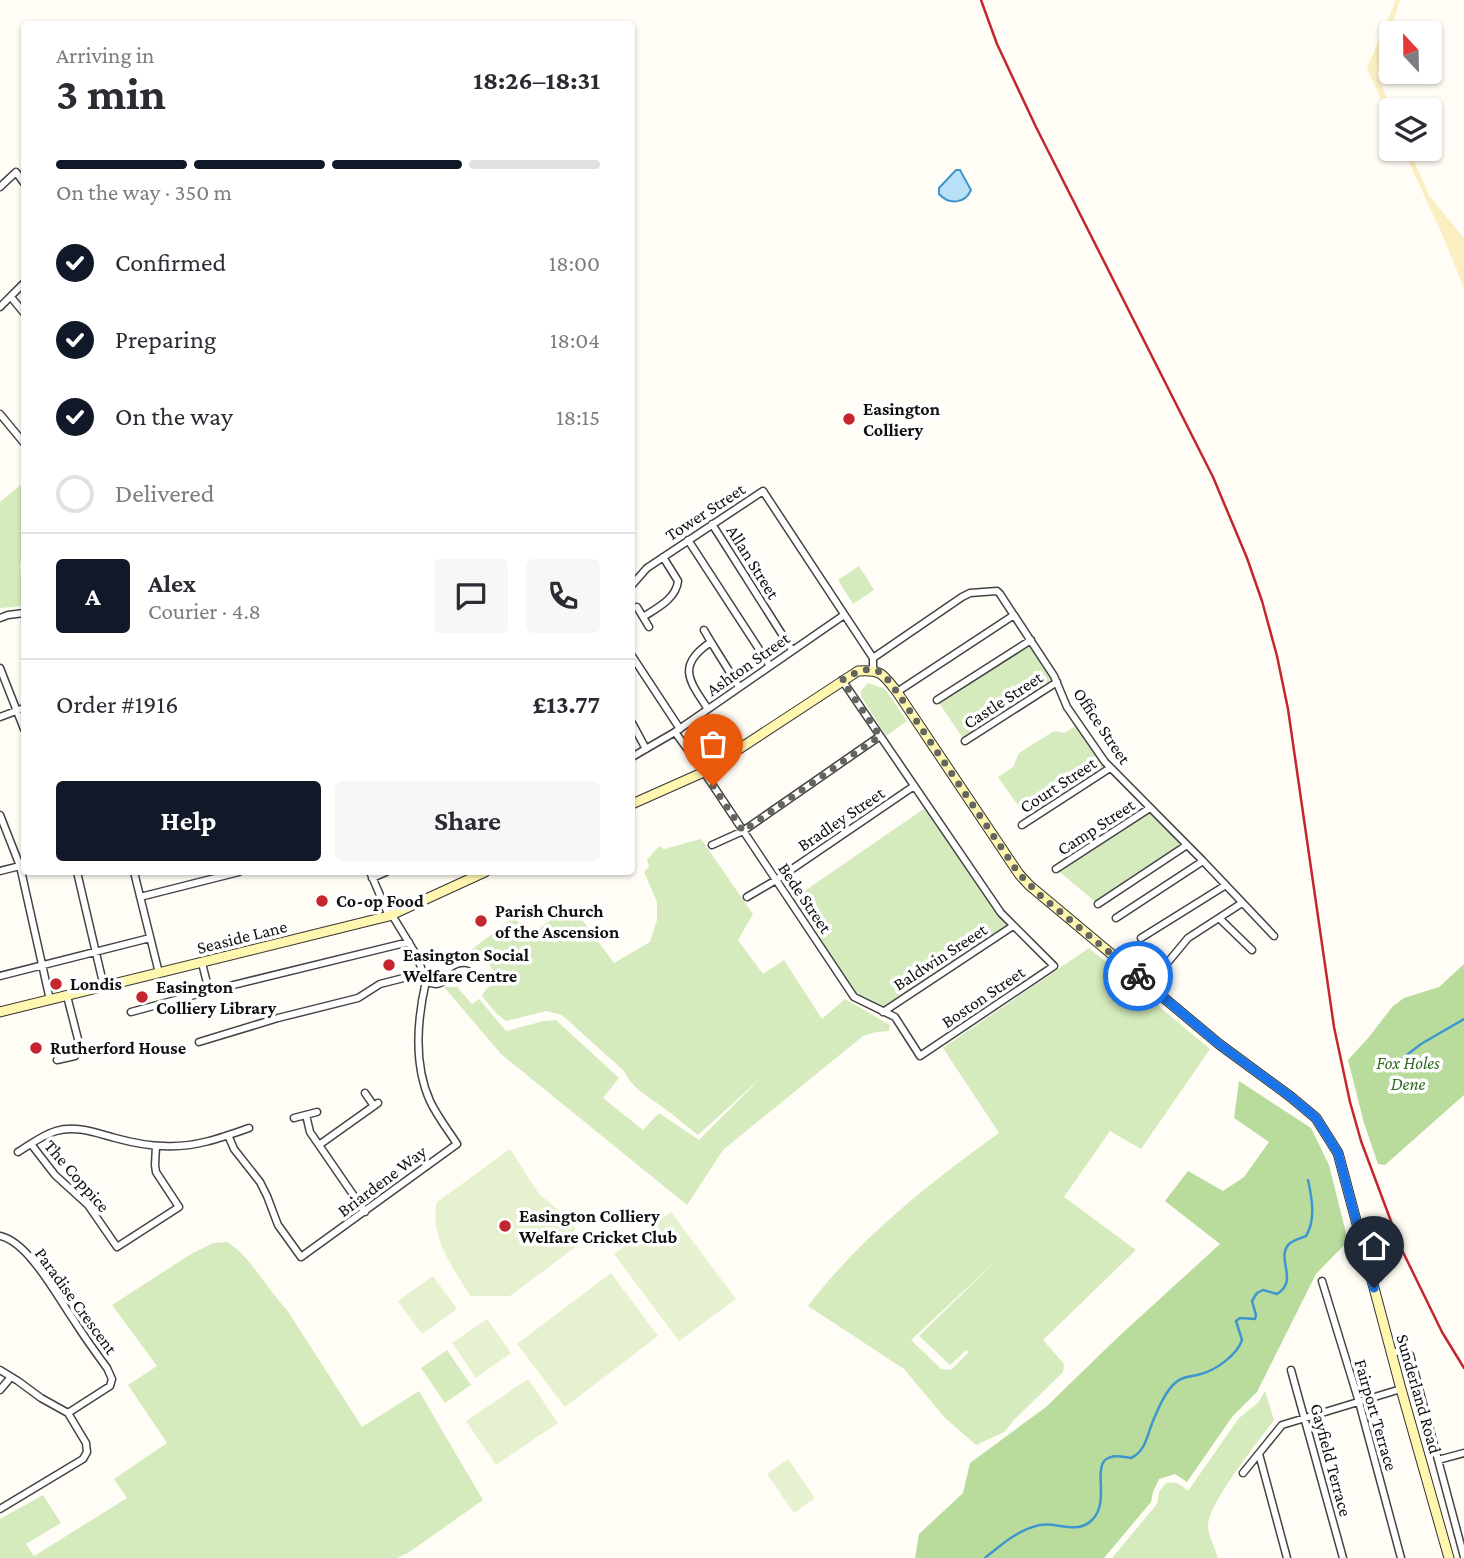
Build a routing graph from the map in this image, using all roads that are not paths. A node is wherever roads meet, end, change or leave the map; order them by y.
1 (21, 179) edge
2 (0, 187) edge
3 (21, 286) edge
4 (10, 297) junction
5 (0, 307) edge
6 (21, 310) edge
7 (0, 414) edge
8 (21, 439) edge
9 (712, 524) junction
10 (688, 540) junction
11 (663, 557) junction
12 (635, 582) edge
13 (636, 607) dead end
14 (21, 613) edge
15 (844, 615) junction
16 (1014, 615) junction
17 (643, 617) junction
18 (0, 618) edge
19 (649, 627) dead end
20 (704, 630) dead end
21 (1031, 640) junction
22 (711, 642) junction
23 (792, 650) junction
24 (873, 658) junction
25 (635, 661) edge
26 (770, 666) junction
27 (0, 668) edge
28 (873, 670) junction
29 (842, 680) junction
30 (1057, 682) junction
31 (739, 687) junction
32 (897, 692) junction
33 (937, 700) dead end
34 (21, 709) edge
35 (708, 709) junction
36 (0, 717) edge
37 (635, 729) edge
38 (678, 731) junction
39 (880, 736) junction
40 (965, 741) dead end
41 (646, 749) junction
42 (635, 755) edge
43 (1110, 768) junction
44 (704, 772) junction
45 (914, 786) junction
46 (635, 803) edge
47 (1150, 808) junction
48 (0, 815) edge
49 (1022, 825) dead end
50 (743, 831) junction
51 (712, 845) dead end
52 (1187, 845) junction
53 (1203, 861) junction
54 (21, 864) edge
55 (21, 866) edge
56 (1056, 869) dead end
57 (0, 871) edge
58 (24, 875) edge
59 (78, 875) edge
60 (135, 875) edge
61 (227, 875) edge
62 (371, 875) edge
63 (478, 875) edge
64 (776, 880) junction
65 (1226, 885) junction
66 (140, 897) junction
67 (747, 897) dead end
68 (1242, 903) junction
69 (1098, 904) dead end
70 (390, 915) junction
71 (1116, 918) dead end
72 (1219, 918) junction
73 (1013, 926) junction
74 (1274, 936) dead end
75 (150, 938) junction
76 (1141, 938) dead end
77 (408, 942) junction
78 (1252, 950) dead end
79 (95, 952) junction
80 (202, 963) junction
81 (43, 965) junction
82 (159, 973) junction
83 (423, 973) junction
84 (473, 974) dead end
85 (0, 976) edge
86 (426, 981) junction
87 (1149, 985) junction
88 (104, 987) junction
89 (209, 991) junction
90 (67, 996) junction
91 (50, 1000) junction
92 (0, 1012) edge
93 (131, 1012) dead end
94 (883, 1012) junction
95 (199, 1042) dead end
96 (927, 1051) joint
97 (57, 1060) dead end
98 (365, 1093) dead end
99 (317, 1112) dead end
100 (306, 1115) junction
101 (294, 1118) dead end
102 (248, 1128) dead end
103 (228, 1135) junction
104 (31, 1144) junction
105 (319, 1145) junction
106 (156, 1146) junction
107 (18, 1152) dead end
108 (365, 1212) junction
109 (0, 1236) edge
110 (1322, 1281) dead end
111 (1391, 1353) junction
112 (0, 1370) edge
113 (1290, 1370) dead end
114 (11, 1377) junction
115 (1401, 1389) junction
116 (0, 1390) edge
117 (1359, 1402) junction
118 (68, 1413) junction
119 (1305, 1418) junction
120 (1464, 1453) edge
121 (1259, 1454) junction
122 (1438, 1460) junction
123 (1243, 1474) dead end
124 (0, 1509) edge
125 (1461, 1536) edge
126 (1464, 1557) edge
127 (1287, 1558) edge
128 (1343, 1558) edge
129 (1401, 1558) edge
130 (1449, 1558) edge

1 - 2 street
3 - 4 street
4 - 5 street
4 - 6 street
7 - 8 street
9 - 10 street, Tower Street
9 - 15 street, Tower Street
9 - 23 street, Allan Street
10 - 11 street, Tower Street
10 - 26 street
11 - 12 street, Tower Street
11 - 17 street
13 - 17 street
14 - 18 street
15 - 23 street, Ashton Street
15 - 24 street
16 - 21 street, Office Street
16 - 24 street, Office Street
16 - 32 street
17 - 19 street
20 - 22 street
21 - 30 street, Office Street
21 - 33 street
22 - 31 street
22 - 35 street
23 - 26 street, Ashton Street
24 - 28 street
25 - 38 street, Bede Street
26 - 31 street, Ashton Street
27 - 34 street
28 - 29 main road
28 - 32 main road, Sunderland Road
29 - 39 street
29 - 44 main road
30 - 40 street, Castle Street
30 - 43 street, Office Street
31 - 35 street, Ashton Street
32 - 87 main road, Sunderland Road
34 - 36 street
35 - 38 street, Ashton Street
37 - 41 street
38 - 41 street, Ashton Street
38 - 44 street, Bede Street
39 - 45 street
39 - 50 street
41 - 42 street, Ashton Street
43 - 47 street, Office Street
43 - 49 street, Court Street
44 - 46 main road
44 - 50 street, Bede Street
45 - 64 street, Bradley Street
45 - 73 street
47 - 52 street, Office Street
47 - 56 street, Camp Street
48 - 54 street
50 - 51 street
50 - 64 street, Bede Street
52 - 53 street, Office Street
52 - 69 street
53 - 65 street, Office Street
53 - 71 street
55 - 57 street
58 - 81 street
59 - 79 street
60 - 66 street
61 - 66 street
62 - 70 street
63 - 70 main road, Seaside Lane
64 - 67 street, Bradley Street
64 - 94 street, Bede Street
65 - 68 street, Office Street
65 - 76 street
66 - 75 street
68 - 72 street
68 - 74 street, Office Street
70 - 77 street
70 - 80 main road, Seaside Lane
72 - 78 street
72 - 87 street
73 - 94 street, Baldwin Sreeet
73 - 96 street, Boston Street
75 - 79 street
75 - 82 street
77 - 83 street
77 - 89 street
79 - 81 street
79 - 88 street
80 - 82 main road, Seaside Lane
80 - 89 street
81 - 85 street
81 - 91 street
82 - 88 main road, Seaside Lane
83 - 86 street
83 - 95 street
84 - 86 street
86 - 108 street, Briardene Way
87 - 111 main road, Sunderland Road
88 - 90 main road, Seaside Lane
89 - 93 street
90 - 91 main road, Seaside Lane
90 - 97 street
91 - 92 main road, Seaside Lane
94 - 96 street, Bede Street
98 - 105 street
99 - 100 street
100 - 101 street
100 - 105 street
102 - 103 street, The Coppice
103 - 106 street, The Coppice
103 - 108 street, Briardene Way
104 - 106 street, The Coppice
104 - 106 street, The Coppice
104 - 107 street, The Coppice
105 - 108 street
109 - 118 street, Paradise Crescent
110 - 117 street, Fairport Terrace
111 - 115 main road, Sunderland Road
111 - 122 street
112 - 114 street
113 - 119 street, Gayfield Terrace
114 - 116 street
114 - 118 street
115 - 117 street
115 - 130 main road, Sunderland Road
117 - 119 street
117 - 129 street, Fairport Terrace
118 - 124 street
119 - 121 street
119 - 128 street, Gayfield Terrace
120 - 122 street
121 - 123 street
121 - 127 street
122 - 125 street
125 - 126 street

